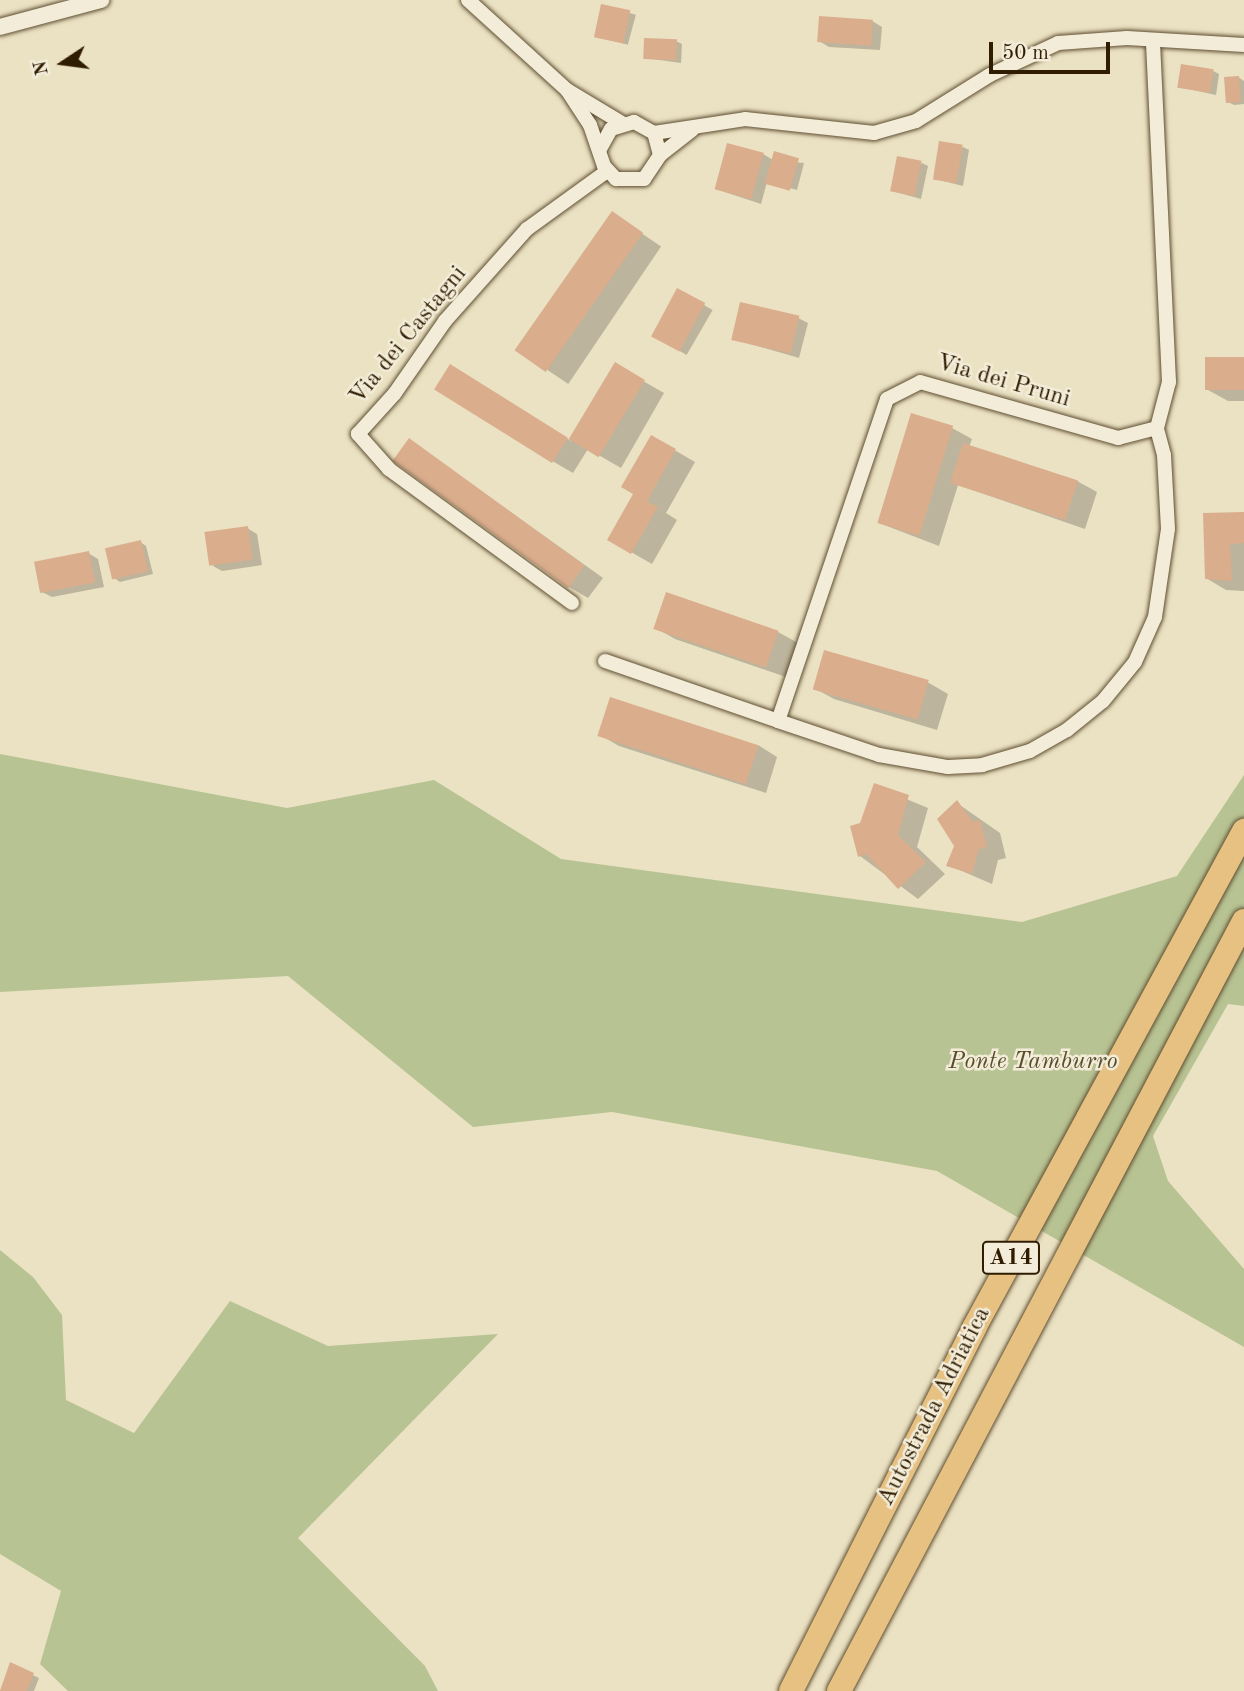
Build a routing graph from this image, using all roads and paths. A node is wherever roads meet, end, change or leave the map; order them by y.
1 (101, 0) edge
2 (468, 0) edge
3 (0, 27) edge
4 (1153, 40) junction
5 (1244, 45) edge
6 (567, 90) junction
7 (622, 123) junction
8 (692, 130) junction
9 (654, 133) junction
10 (600, 149) junction
11 (660, 155) junction
12 (607, 171) junction
13 (1157, 428) junction
14 (572, 603) dead end
15 (605, 661) dead end
16 (778, 721) junction
17 (1244, 831) edge
18 (1244, 921) edge
19 (791, 1691) edge
20 (839, 1691) edge

1 - 3 street
2 - 6 street
4 - 5 street
4 - 8 street
4 - 13 street
6 - 7 street
6 - 10 street
7 - 9 street
7 - 10 street
8 - 9 street
8 - 11 street
9 - 11 street
10 - 12 street
11 - 12 street
12 - 14 street, Via dei Castagni
13 - 16 street, Via dei Pruni
13 - 16 street
15 - 16 street
17 - 19 highway, Autostrada Adriatica / A14
18 - 20 highway, Autostrada Adriatica / A14

